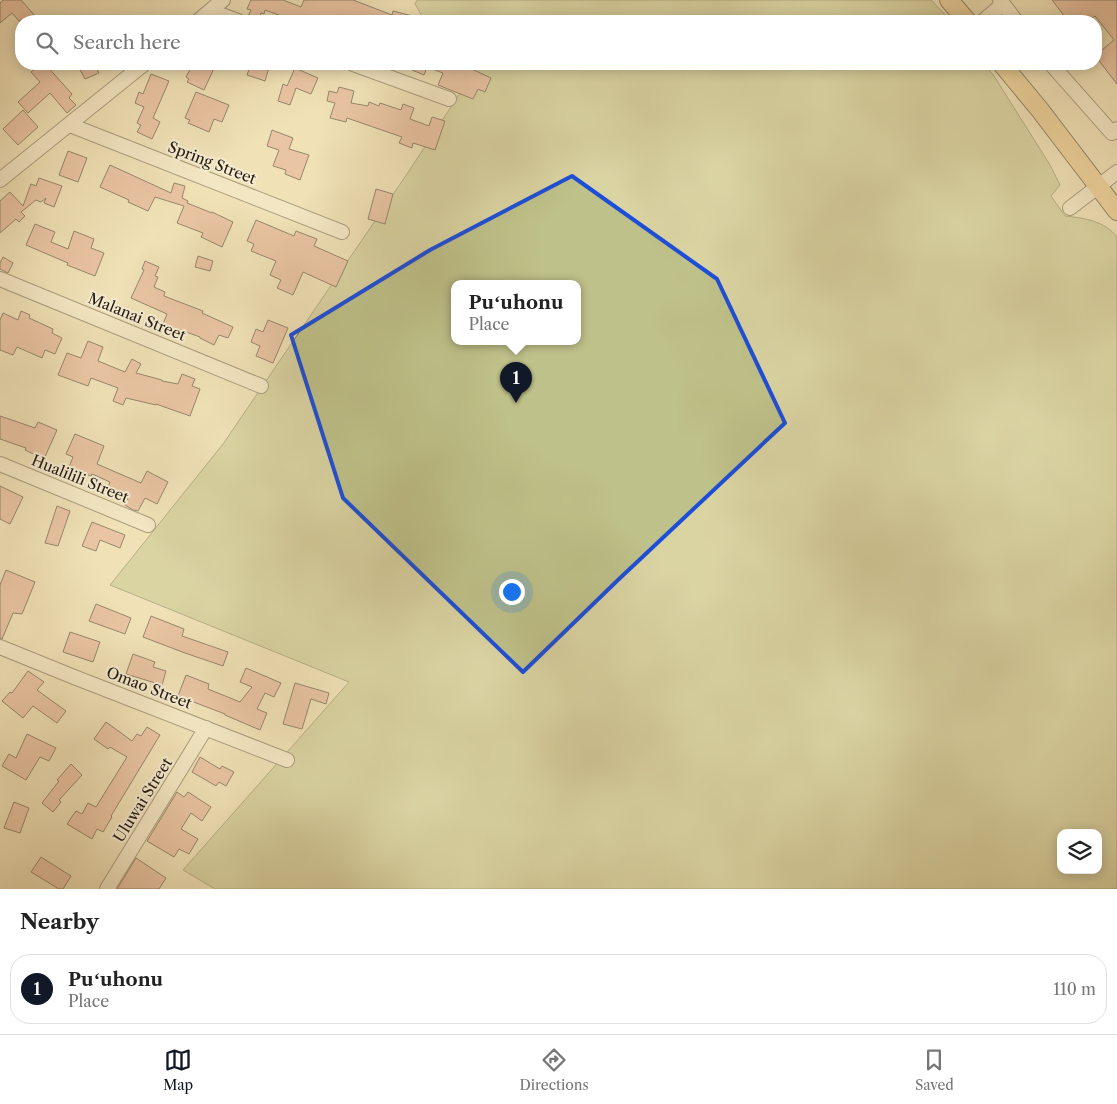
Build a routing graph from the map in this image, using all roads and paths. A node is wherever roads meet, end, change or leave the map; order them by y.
1 (224, 0) edge
2 (950, 0) edge
3 (1001, 2) edge
4 (211, 11) junction
5 (206, 15) edge
6 (222, 15) edge
7 (962, 15) edge
8 (989, 15) edge
9 (1011, 15) edge
10 (137, 70) edge
11 (370, 70) edge
12 (1007, 70) edge
13 (1056, 70) edge
14 (450, 99) dead end
15 (70, 125) junction
16 (1117, 129) edge
17 (1117, 172) edge
18 (0, 180) edge
19 (1098, 187) junction
20 (1070, 208) dead end
21 (1117, 211) edge
22 (342, 232) dead end
23 (0, 279) edge
24 (261, 386) dead end
25 (0, 464) edge
26 (148, 525) dead end
27 (0, 647) edge
28 (206, 728) junction
29 (287, 760) dead end
30 (107, 889) edge

1 - 4 street
2 - 7 main road
3 - 8 street
3 - 9 street
4 - 5 street
4 - 6 street
10 - 15 street
11 - 14 street
12 - 19 main road
13 - 16 street
15 - 18 street
15 - 22 street, Spring Street
17 - 19 street
19 - 20 street
19 - 21 main road
23 - 24 street, Malanai Street
25 - 26 street, Hualilili Street
27 - 28 street, Omao Street
28 - 29 street, Omao Street
28 - 30 street, Uluwai Street

